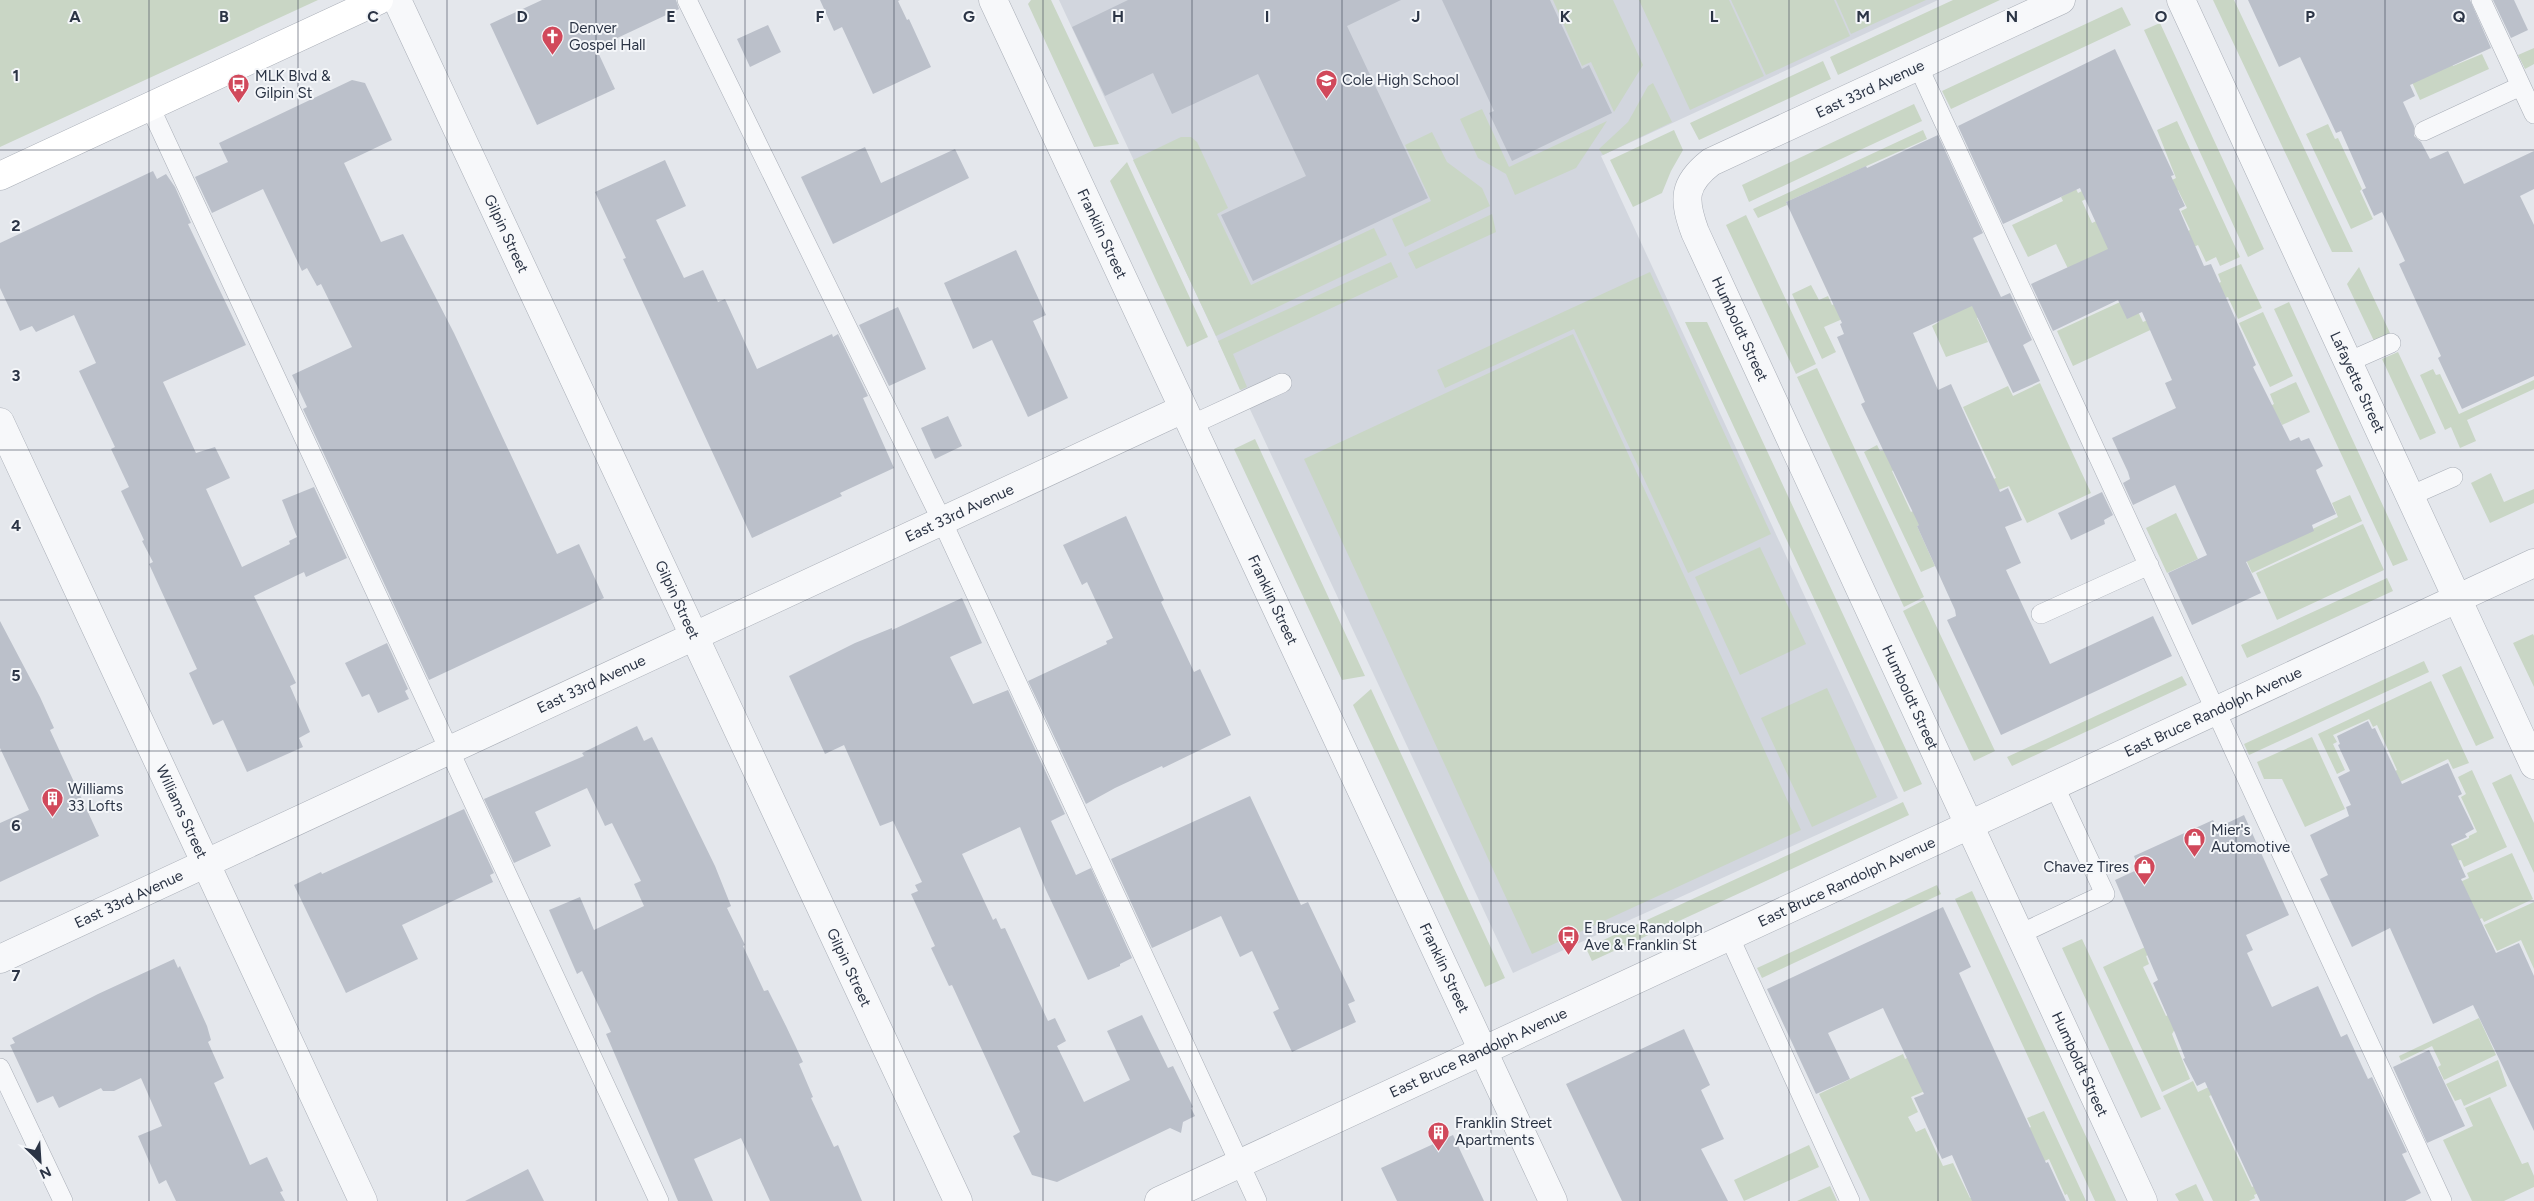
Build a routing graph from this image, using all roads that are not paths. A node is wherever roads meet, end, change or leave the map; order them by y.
1 (379, 0) edge
2 (397, 0) edge
3 (687, 0) edge
4 (993, 0) edge
5 (2061, 0) edge
6 (2181, 0) edge
7 (2482, 0) edge
8 (1918, 66) junction
9 (2521, 86) junction
10 (150, 107) junction
11 (2534, 114) edge
12 (2424, 131) dead end
13 (0, 176) edge
14 (1688, 189) joint
15 (2391, 342) dead end
16 (2348, 362) junction
17 (1282, 384) dead end
18 (1187, 417) junction
19 (0, 422) edge
20 (2453, 476) dead end
21 (2410, 496) junction
22 (942, 521) junction
23 (2534, 563) edge
24 (2149, 565) junction
25 (2458, 599) junction
26 (2042, 614) dead end
27 (693, 636) junction
28 (2216, 711) junction
29 (449, 750) junction
30 (2534, 765) edge
31 (2054, 786) junction
32 (1970, 825) junction
33 (205, 864) junction
34 (2020, 934) junction
35 (1729, 936) junction
36 (0, 959) edge
37 (1484, 1051) junction
38 (0, 1068) edge
39 (1240, 1163) junction
40 (63, 1201) edge
41 (363, 1201) edge
42 (659, 1201) edge
43 (958, 1201) edge
44 (1159, 1201) edge
45 (1257, 1201) edge
46 (1553, 1201) edge
47 (1850, 1201) edge
48 (2143, 1201) edge
49 (2442, 1201) edge

1 - 10 main road
2 - 27 street, Gilpin Street
3 - 22 lane
4 - 18 street, Franklin Street
5 - 8 street, East 33rd Avenue
6 - 16 street, Lafayette Street
7 - 9 lane
8 - 14 street, East 33rd Avenue
8 - 24 lane
9 - 11 lane
9 - 12 lane
10 - 13 main road
10 - 29 lane
14 - 32 street, Humboldt Street
15 - 16 lane
16 - 21 street, Lafayette Street
17 - 18 lane
18 - 22 street, East 33rd Avenue
18 - 37 street, Franklin Street
19 - 33 street, Williams Street
20 - 21 lane
21 - 25 street, Lafayette Street
22 - 27 street, East 33rd Avenue
22 - 39 lane
23 - 25 street, East Bruce Randolph Avenue
24 - 26 lane
24 - 28 lane
25 - 28 street, East Bruce Randolph Avenue
25 - 30 street, Lafayette Street
27 - 29 street, East 33rd Avenue
27 - 43 street, Gilpin Street
28 - 31 street, East Bruce Randolph Avenue
28 - 49 lane
29 - 33 street, East 33rd Avenue
29 - 42 lane
31 - 32 street, East Bruce Randolph Avenue
31 - 34 lane
32 - 34 street, Humboldt Street
32 - 35 street, East Bruce Randolph Avenue
33 - 36 street, East 33rd Avenue
33 - 41 street, Williams Street
34 - 48 street, Humboldt Street
35 - 37 street, East Bruce Randolph Avenue
35 - 47 lane
37 - 39 street, East Bruce Randolph Avenue
37 - 46 street, Franklin Street
38 - 40 lane
39 - 44 street, East Bruce Randolph Avenue
39 - 45 lane

